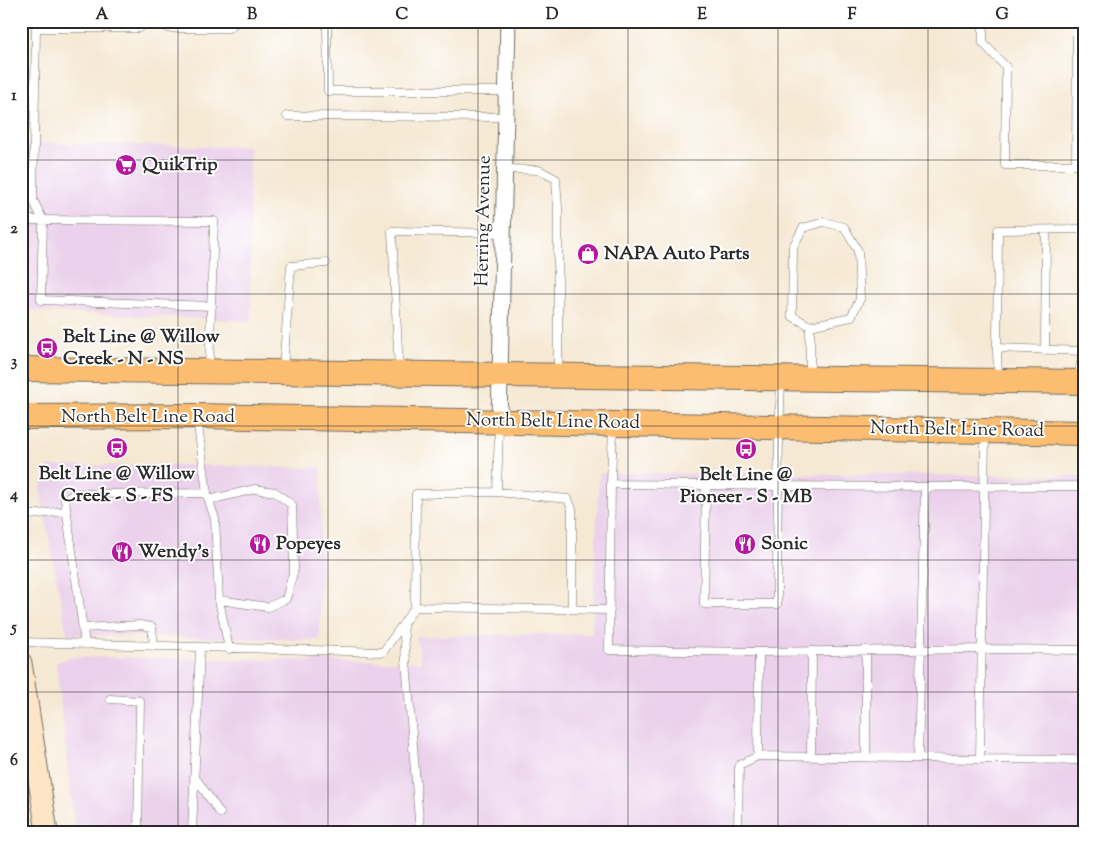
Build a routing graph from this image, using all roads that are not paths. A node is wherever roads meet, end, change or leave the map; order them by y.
1 (237, 21) edge
2 (508, 21) edge
3 (983, 21) edge
4 (1078, 21) edge
5 (327, 26) dead end
6 (140, 28) dead end
7 (168, 28) dead end
8 (35, 87) junction
9 (21, 88) edge
10 (507, 92) junction
11 (287, 116) dead end
12 (506, 118) junction
13 (505, 169) junction
14 (21, 220) edge
15 (42, 220) junction
16 (1084, 229) edge
17 (1046, 230) junction
18 (504, 232) junction
19 (326, 263) dead end
20 (212, 306) junction
21 (810, 326) junction
22 (997, 348) junction
23 (1045, 350) junction
24 (1083, 351) edge
25 (21, 369) edge
26 (209, 371) junction
27 (283, 371) junction
28 (399, 374) junction
29 (500, 375) junction
30 (558, 376) junction
31 (782, 378) junction
32 (810, 379) junction
33 (998, 381) junction
34 (1081, 382) edge
35 (196, 416) junction
36 (21, 417) edge
37 (499, 421) junction
38 (613, 424) junction
39 (779, 427) junction
40 (985, 431) junction
41 (1084, 433) edge
42 (611, 484) junction
43 (706, 485) junction
44 (778, 486) junction
45 (1084, 486) edge
46 (984, 487) junction
47 (925, 488) junction
48 (497, 492) junction
49 (208, 497) junction
50 (65, 511) junction
51 (21, 516) edge
52 (219, 600) junction
53 (415, 607) junction
54 (572, 609) junction
55 (610, 610) junction
56 (403, 624) junction
57 (82, 628) junction
58 (21, 642) edge
59 (85, 644) junction
60 (154, 646) junction
61 (200, 648) junction
62 (229, 649) junction
63 (982, 649) junction
64 (866, 650) junction
65 (920, 650) junction
66 (1084, 650) edge
67 (812, 651) junction
68 (759, 652) junction
69 (21, 663) edge
70 (110, 699) dead end
71 (758, 756) junction
72 (811, 756) junction
73 (866, 757) junction
74 (918, 758) junction
75 (980, 759) junction
76 (1084, 760) edge
77 (194, 776) junction
78 (220, 813) dead end
79 (48, 832) edge
80 (138, 832) edge
81 (192, 832) edge
82 (420, 832) edge
83 (738, 832) edge

1 - 7 lane
2 - 10 street, Herring Avenue
3 - 4 lane
5 - 10 lane
6 - 8 lane
8 - 9 lane
8 - 15 lane
10 - 12 street, Herring Avenue
11 - 12 lane
12 - 13 street, Herring Avenue
13 - 18 street, Herring Avenue
13 - 30 lane
14 - 15 lane
15 - 20 lane
15 - 20 lane
16 - 17 lane
17 - 22 lane
17 - 23 lane
18 - 28 lane
18 - 29 street, Herring Avenue
19 - 27 lane
20 - 26 lane
21 - 21 lane
21 - 32 lane
22 - 23 lane
22 - 33 lane
23 - 24 lane
24 - 34 lane
25 - 26 main road
26 - 27 main road
27 - 28 main road
28 - 29 main road
29 - 30 main road
29 - 37 street, Herring Avenue
30 - 31 main road
31 - 32 main road
31 - 39 lane
32 - 33 main road
33 - 34 main road
35 - 36 main road, North Belt Line Road
35 - 37 main road, North Belt Line Road
35 - 49 lane
37 - 38 main road, North Belt Line Road
37 - 48 lane
38 - 39 main road, North Belt Line Road
38 - 42 lane
39 - 40 main road, North Belt Line Road
39 - 44 lane
40 - 41 main road, North Belt Line Road
40 - 46 lane
42 - 43 lane
42 - 55 lane
43 - 44 lane
43 - 44 lane
44 - 47 lane
45 - 46 lane
46 - 47 lane
46 - 63 lane
47 - 65 lane
48 - 53 lane
48 - 54 lane
49 - 50 lane
49 - 52 lane
49 - 52 lane
50 - 51 lane
50 - 57 lane
52 - 62 lane
53 - 54 lane
53 - 56 lane
54 - 55 lane
55 - 68 lane
56 - 62 lane
56 - 82 lane
57 - 59 lane
57 - 60 lane
58 - 59 lane
59 - 60 lane
60 - 61 lane
61 - 62 lane
61 - 77 lane
63 - 65 lane
63 - 66 lane
63 - 75 lane
64 - 65 lane
64 - 67 lane
64 - 73 lane
65 - 74 lane
67 - 68 lane
67 - 72 lane
68 - 71 lane
69 - 79 street
70 - 80 lane
71 - 72 lane
71 - 83 lane
72 - 73 lane
73 - 74 lane
74 - 75 lane
75 - 76 lane
77 - 78 lane
77 - 81 lane

